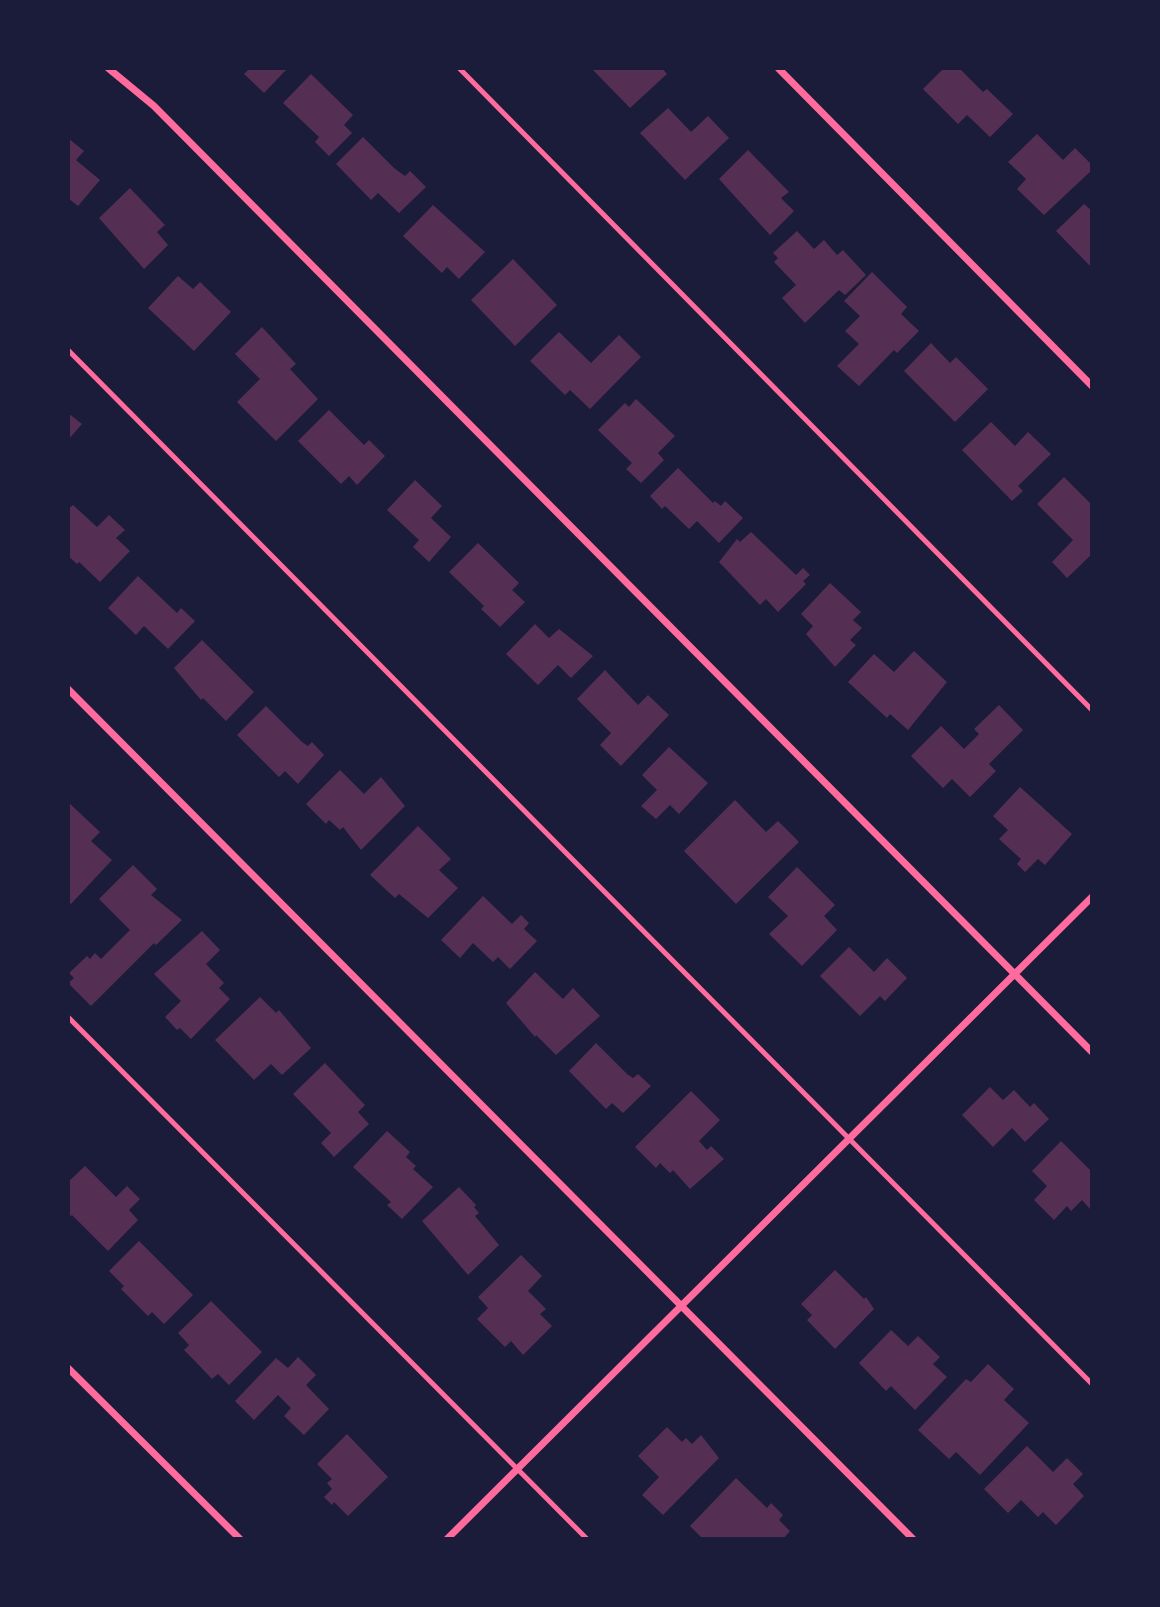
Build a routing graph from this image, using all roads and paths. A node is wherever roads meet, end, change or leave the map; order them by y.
1 (108, 68) edge
2 (459, 68) edge
3 (778, 68) edge
4 (68, 350) edge
5 (1092, 386) edge
6 (68, 689) edge
7 (1092, 710) edge
8 (1092, 897) edge
9 (1014, 974) junction
10 (68, 1017) edge
11 (1092, 1052) edge
12 (849, 1139) junction
13 (682, 1305) junction
14 (68, 1368) edge
15 (1092, 1384) edge
16 (519, 1470) junction
17 (240, 1539) edge
18 (447, 1539) edge
19 (587, 1539) edge
20 (914, 1539) edge

1 - 9 street
2 - 7 lane
3 - 5 street
4 - 12 lane
6 - 13 street
8 - 9 street
9 - 11 street
9 - 12 street
10 - 16 lane
12 - 13 street
12 - 15 lane
13 - 16 street
13 - 20 street
14 - 17 street
16 - 18 street
16 - 19 lane

